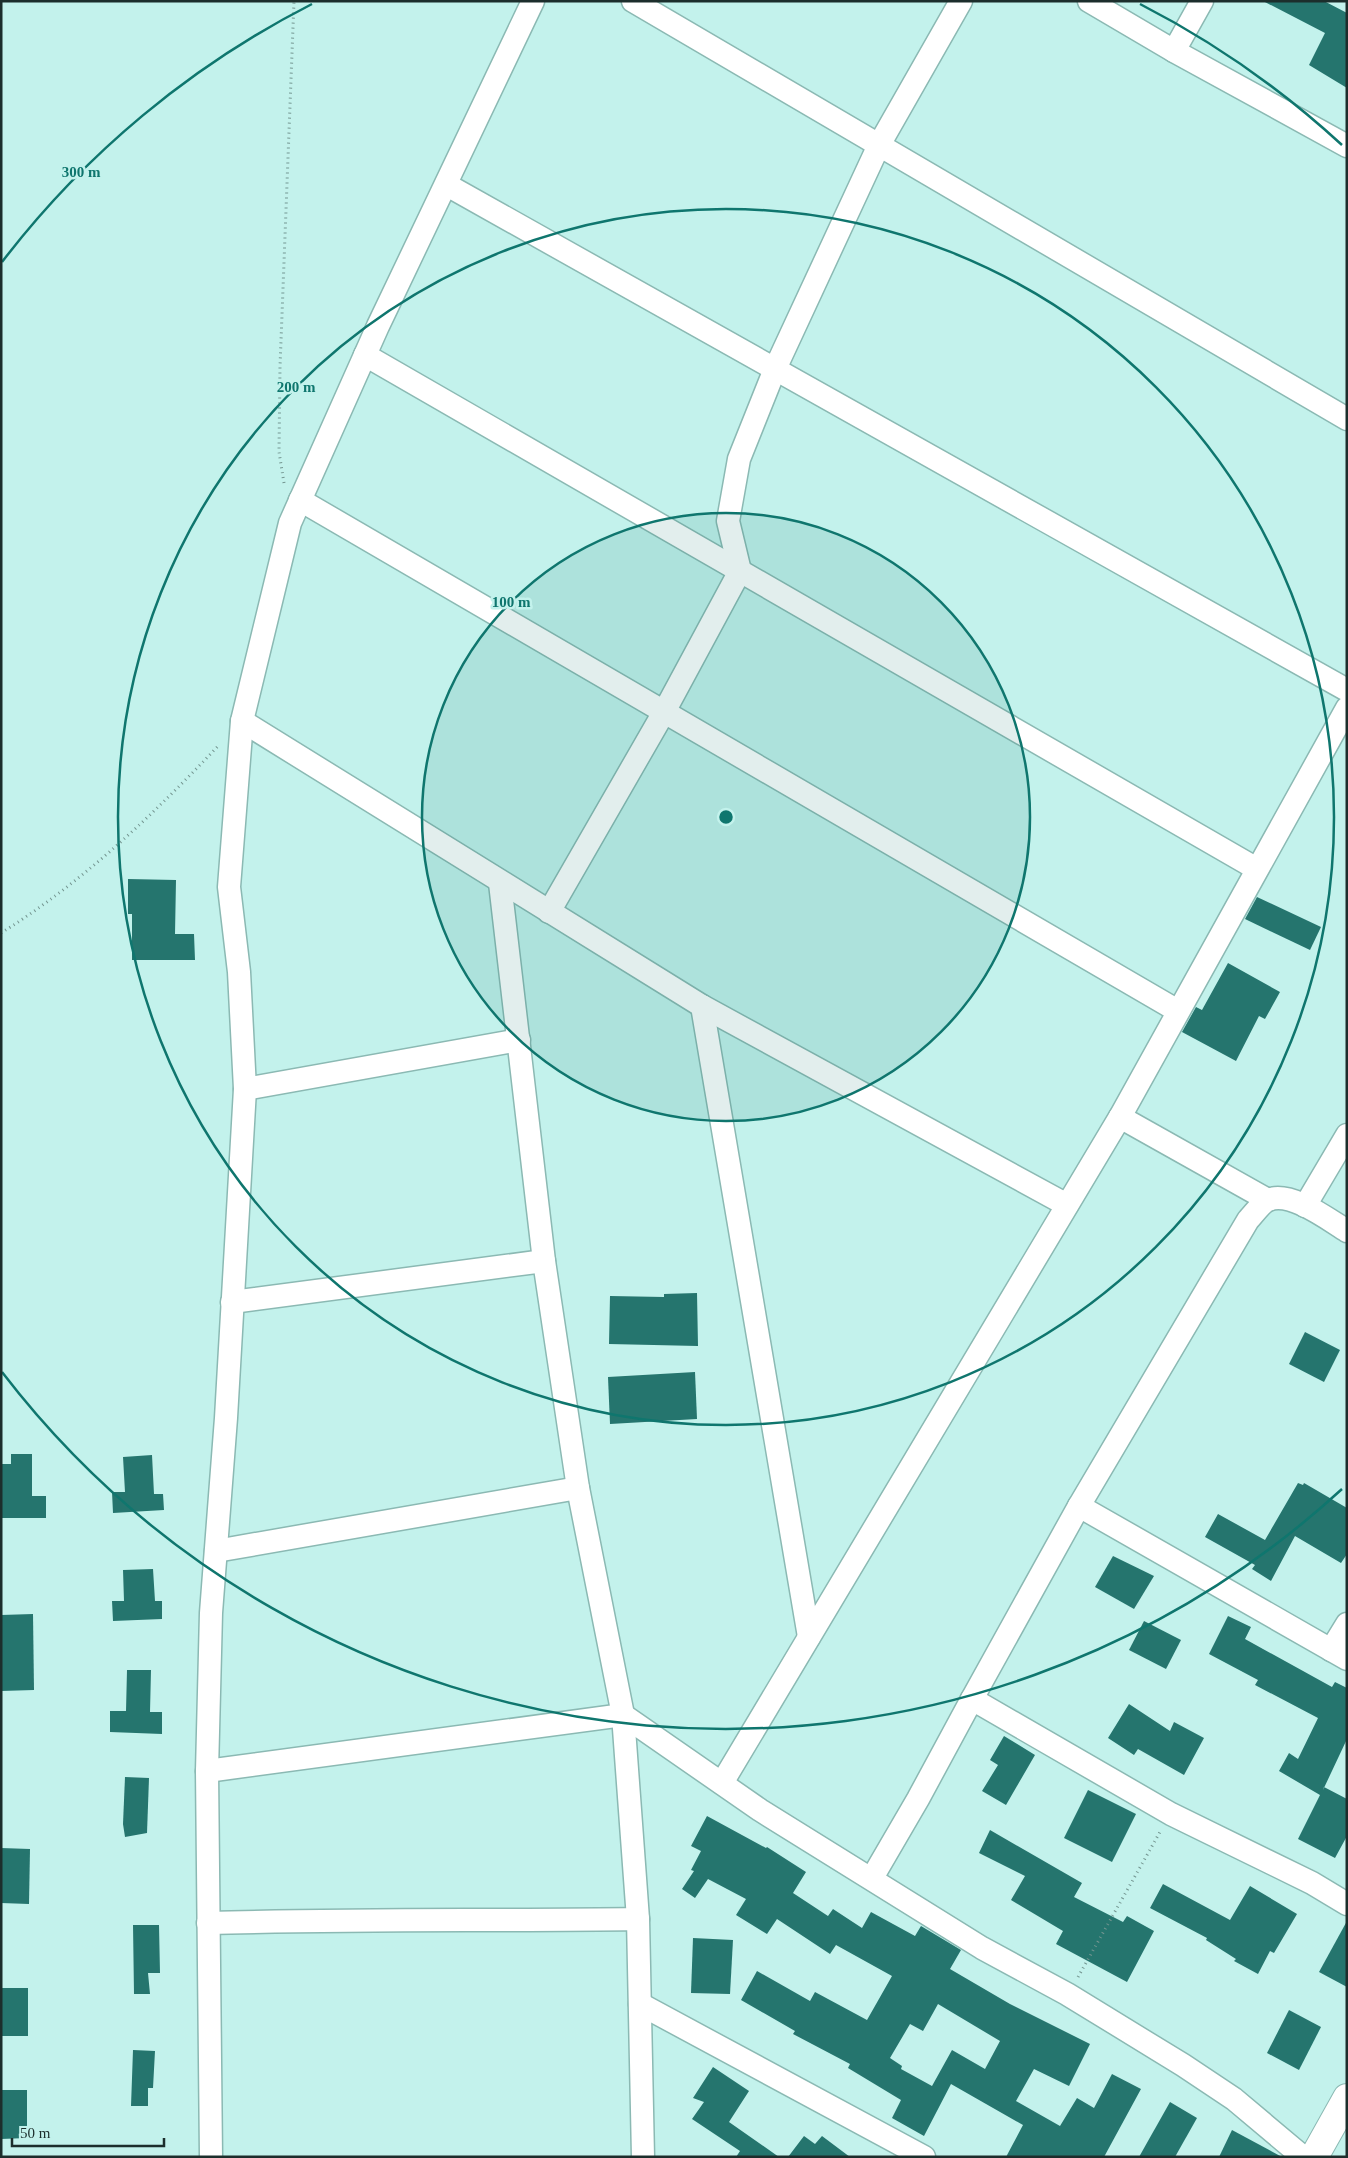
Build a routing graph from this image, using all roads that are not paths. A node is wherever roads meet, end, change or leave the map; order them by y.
1 (533, 1) edge
2 (633, 1) edge
3 (961, 1) edge
4 (1089, 1) edge
5 (1202, 1) edge
6 (1174, 51) junction
7 (879, 145) junction
8 (1347, 146) edge
9 (447, 185) junction
10 (365, 355) junction
11 (775, 369) junction
12 (1347, 419) edge
13 (292, 494) junction
14 (740, 571) junction
15 (1347, 690) edge
16 (1347, 708) edge
17 (664, 712) junction
18 (242, 721) junction
19 (1257, 869) junction
20 (500, 883) junction
21 (549, 912) junction
22 (702, 1006) junction
23 (1178, 1011) junction
24 (519, 1040) junction
25 (246, 1089) junction
26 (1120, 1117) junction
27 (1347, 1135) edge
28 (1268, 1200) junction
29 (1067, 1205) junction
30 (1305, 1206) junction
31 (1347, 1231) edge
32 (544, 1261) junction
33 (232, 1302) junction
34 (578, 1488) junction
35 (1079, 1506) junction
36 (216, 1551) junction
37 (1347, 1624) edge
38 (809, 1637) junction
39 (1339, 1655) edge
40 (972, 1698) junction
41 (623, 1715) junction
42 (207, 1771) junction
43 (722, 1783) junction
44 (872, 1878) junction
45 (1347, 1904) edge
46 (638, 1919) junction
47 (208, 1923) junction
48 (640, 2004) junction
49 (1347, 2098) edge
50 (211, 2157) edge
51 (643, 2157) edge
52 (924, 2157) edge
53 (1304, 2157) edge
54 (1314, 2157) edge

1 - 9 street
2 - 7 street
3 - 7 street
4 - 6 street
5 - 6 street
6 - 8 street
7 - 11 street
7 - 12 street
9 - 10 street
9 - 11 street
10 - 13 street
10 - 14 street
11 - 14 street
11 - 15 street
13 - 17 street
13 - 18 street
14 - 17 street
14 - 19 street
16 - 19 street
17 - 21 street
17 - 23 street
18 - 20 street
18 - 25 street
19 - 23 street
20 - 21 street
20 - 24 street
21 - 22 street
22 - 29 street
22 - 38 street
23 - 26 street
24 - 25 street
24 - 32 street
25 - 33 street
26 - 28 street
26 - 29 street
27 - 30 street
28 - 30 street
28 - 35 street
29 - 38 street
30 - 31 street
32 - 33 street
32 - 34 street
33 - 36 street
34 - 36 street
34 - 41 street
35 - 39 street
35 - 40 street
36 - 42 street
37 - 39 street
38 - 43 street
40 - 44 street
40 - 45 street
41 - 42 street
41 - 43 street
41 - 46 street
42 - 47 street
43 - 44 street
44 - 53 street
46 - 47 street
46 - 48 street
47 - 50 street
48 - 51 street
48 - 52 street
49 - 54 street

